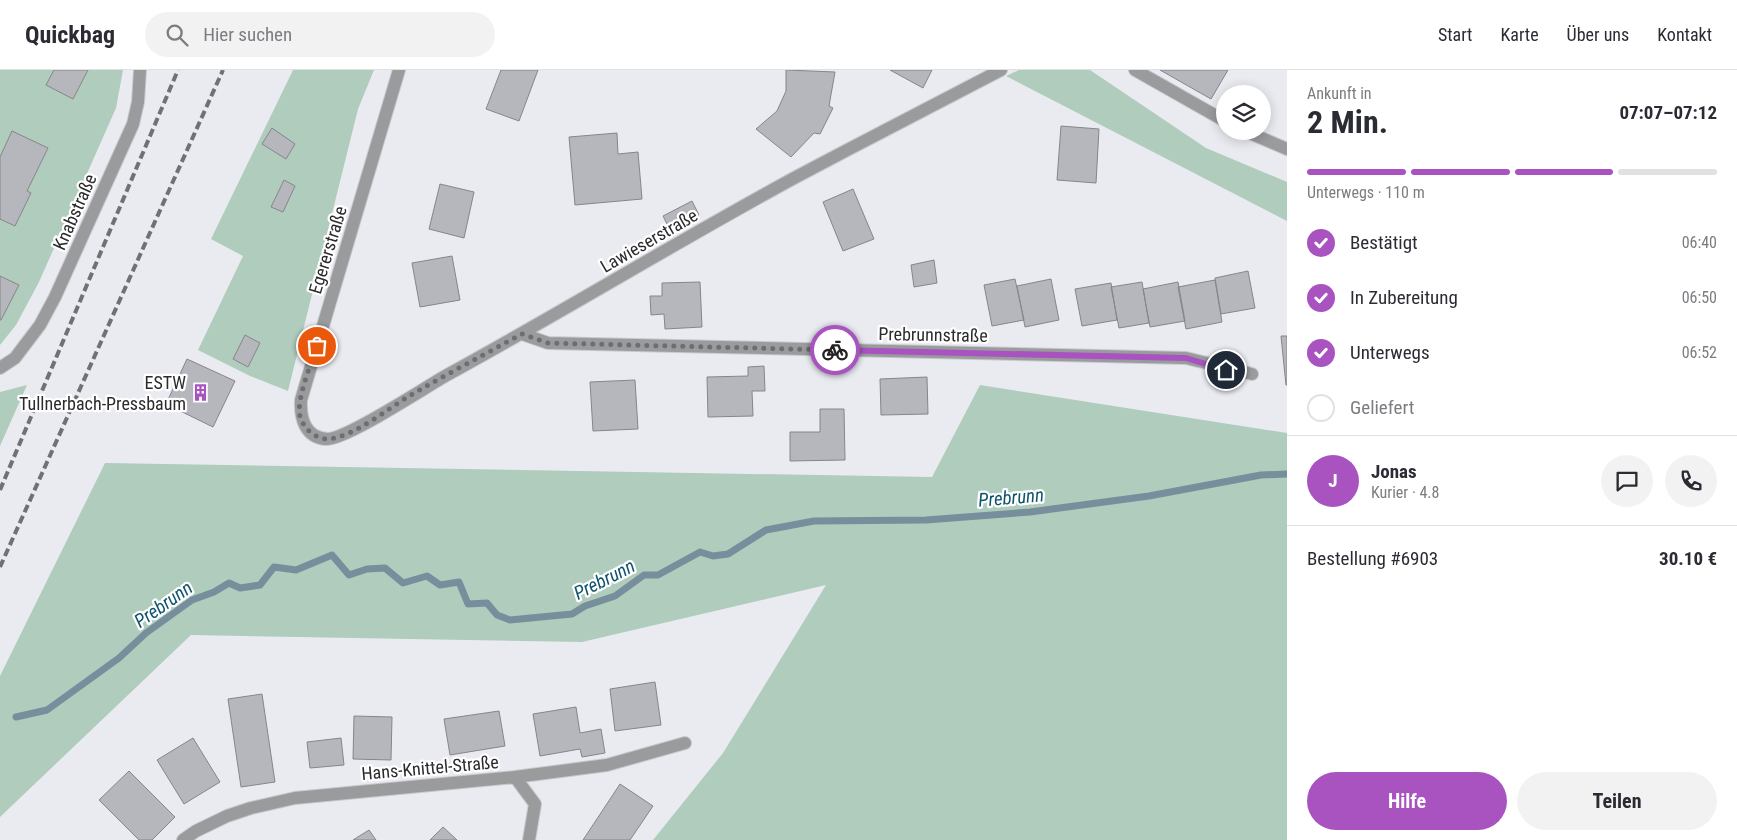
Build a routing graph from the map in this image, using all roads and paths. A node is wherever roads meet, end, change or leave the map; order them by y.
1 (140, 70) edge
2 (399, 70) edge
3 (1001, 70) edge
4 (1135, 70) edge
5 (1216, 116) edge
6 (1267, 140) edge
7 (1287, 148) edge
8 (522, 334) junction
9 (0, 368) edge
10 (1252, 374) dead end
11 (314, 436) joint
12 (685, 743) dead end
13 (515, 777) junction
14 (183, 840) edge
15 (529, 840) edge

1 - 9 street, Knabstraße
2 - 11 street, Egererstraße
3 - 8 street, Lawieserstraße
4 - 5 street
6 - 7 street
8 - 10 street, Prebrunnstraße
8 - 11 street, Lawieserstraße
12 - 13 street, Hans-Knittel-Straße
13 - 14 street, Hans-Knittel-Straße
13 - 15 street

